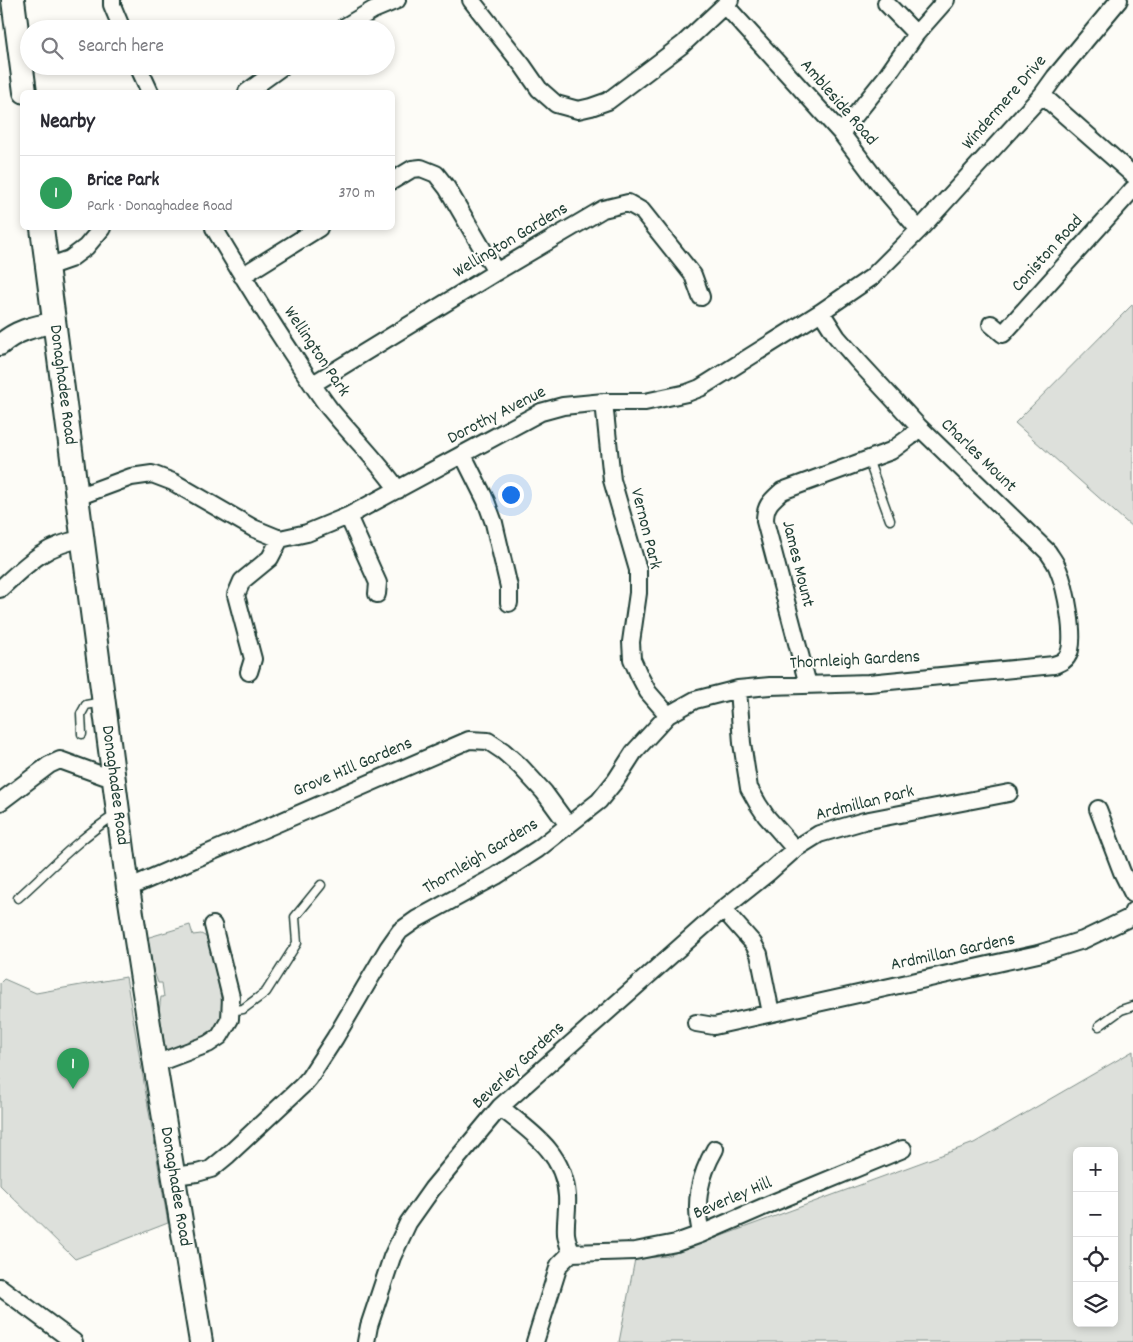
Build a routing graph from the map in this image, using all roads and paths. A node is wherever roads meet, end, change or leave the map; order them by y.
1 (13, 0) edge
2 (112, 0) edge
3 (397, 0) edge
4 (471, 0) edge
5 (946, 0) edge
6 (1119, 0) edge
7 (727, 2) edge
8 (886, 3) dead end
9 (118, 20) edge
10 (356, 20) edge
11 (20, 34) edge
12 (916, 34) junction
13 (25, 75) edge
14 (142, 75) edge
15 (271, 75) edge
16 (25, 90) edge
17 (149, 90) edge
18 (250, 90) edge
19 (1042, 95) junction
20 (841, 133) junction
21 (1133, 175) edge
22 (395, 179) edge
23 (1133, 189) edge
24 (42, 230) edge
25 (100, 230) edge
26 (215, 230) edge
27 (316, 230) edge
28 (919, 230) junction
29 (47, 267) junction
30 (496, 272) junction
31 (242, 276) junction
32 (701, 297) dead end
33 (821, 312) junction
34 (54, 323) junction
35 (991, 324) dead end
36 (0, 345) edge
37 (312, 384) junction
38 (604, 402) junction
39 (919, 427) junction
40 (463, 455) junction
41 (868, 459) junction
42 (398, 490) junction
43 (77, 497) junction
44 (348, 516) junction
45 (890, 520) dead end
46 (82, 539) junction
47 (280, 539) junction
48 (0, 589) edge
49 (377, 594) dead end
50 (509, 603) dead end
51 (1072, 645) joint
52 (249, 672) dead end
53 (808, 685) junction
54 (738, 689) junction
55 (104, 701) junction
56 (668, 715) junction
57 (82, 734) dead end
58 (114, 776) junction
59 (1009, 793) dead end
60 (0, 802) edge
61 (1098, 809) dead end
62 (118, 812) junction
63 (568, 825) junction
64 (795, 849) junction
65 (322, 885) dead end
66 (128, 888) junction
67 (1133, 894) edge
68 (18, 898) dead end
69 (723, 909) junction
70 (1133, 911) edge
71 (213, 925) dead end
72 (1133, 1006) edge
73 (230, 1011) junction
74 (771, 1013) junction
75 (696, 1023) dead end
76 (1099, 1026) dead end
77 (155, 1064) junction
78 (500, 1107) junction
79 (715, 1149) dead end
80 (904, 1149) dead end
81 (174, 1176) junction
82 (701, 1234) junction
83 (571, 1253) junction
84 (0, 1287) edge
85 (74, 1342) edge
86 (201, 1342) edge
87 (366, 1342) edge
88 (536, 1342) edge

1 - 11 main road
2 - 9 street
3 - 10 street
4 - 7 street
5 - 12 street
6 - 19 street, Windermere Drive
7 - 20 street, Ambleside Road
8 - 12 street
12 - 20 street
13 - 16 main road
14 - 17 street
15 - 18 street
19 - 21 street
19 - 28 street, Windermere Drive
20 - 28 street, Ambleside Road
22 - 30 street
23 - 35 street, Coniston Road
24 - 29 main road, Donaghadee Road
25 - 29 street
26 - 31 street, Wellington Park
27 - 31 street
28 - 33 street, Dorothy Avenue
29 - 34 main road, Donaghadee Road
30 - 32 street, Wellington Gardens
30 - 37 street, Wellington Gardens
31 - 37 street, Wellington Park
33 - 38 street, Dorothy Avenue
33 - 39 street, Charles Mount
34 - 36 street
34 - 43 main road, Donaghadee Road
37 - 42 street, Wellington Park
38 - 40 street, Dorothy Avenue
38 - 56 street, Vernon Park
39 - 41 street, James Mount
39 - 51 street, Charles Mount
40 - 42 street, Dorothy Avenue
40 - 50 street
41 - 45 lane
41 - 53 street, James Mount
42 - 44 street, Dorothy Avenue
43 - 46 main road, Donaghadee Road
43 - 47 street
44 - 47 street, Dorothy Avenue
44 - 49 street
46 - 48 street
46 - 55 main road, Donaghadee Road
47 - 52 street
51 - 53 street, Thornleigh Gardens
53 - 54 street, Thornleigh Gardens
54 - 56 street, Thornleigh Gardens
54 - 64 street
55 - 57 lane
55 - 58 main road, Donaghadee Road
56 - 63 street, Thornleigh Gardens
58 - 60 street
58 - 62 main road, Donaghadee Road
59 - 64 street, Ardmillan Park
61 - 67 street
62 - 66 main road, Donaghadee Road
62 - 68 lane
63 - 66 street, Grove HIll Gardens
63 - 81 street, Thornleigh Gardens
64 - 69 street, Ardmillan Park
65 - 73 lane
66 - 77 main road, Donaghadee Road
69 - 74 street
69 - 78 street, Beverley Gardens
70 - 74 street, Ardmillan Gardens
71 - 73 street
72 - 76 lane
73 - 77 street
74 - 75 street, Ardmillan Gardens
77 - 81 main road, Donaghadee Road
78 - 83 street
78 - 87 street, Beverley Gardens
79 - 82 street
80 - 82 street, Beverley Hill
81 - 86 main road, Donaghadee Road
82 - 83 street, Beverley Hill
83 - 88 street
84 - 85 street

